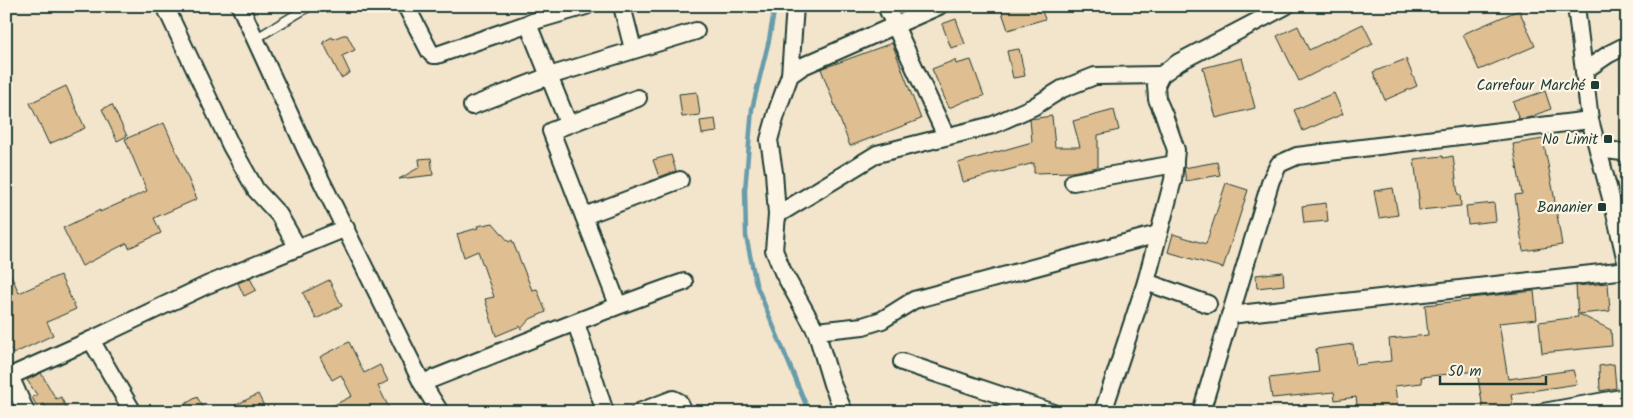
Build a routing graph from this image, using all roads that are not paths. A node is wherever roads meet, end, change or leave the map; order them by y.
1 (165, 6) edge
2 (240, 6) edge
3 (310, 6) edge
4 (406, 6) edge
5 (586, 6) edge
6 (622, 6) edge
7 (795, 6) edge
8 (886, 6) edge
9 (939, 6) edge
10 (1286, 6) edge
11 (1576, 6) edge
12 (528, 24) junction
13 (894, 25) junction
14 (696, 31) dead end
15 (255, 39) junction
16 (1627, 45) edge
17 (633, 49) junction
18 (1584, 71) junction
19 (1161, 75) junction
20 (549, 76) junction
21 (790, 76) junction
22 (638, 98) dead end
23 (472, 106) dead end
24 (1590, 120) junction
25 (568, 123) junction
26 (946, 136) junction
27 (1598, 149) junction
28 (1627, 155) edge
29 (1175, 164) junction
30 (680, 180) dead end
31 (1073, 182) dead end
32 (777, 215) junction
33 (584, 216) junction
34 (346, 228) junction
35 (1158, 234) junction
36 (298, 248) junction
37 (1627, 268) edge
38 (684, 282) dead end
39 (1146, 282) junction
40 (618, 304) junction
41 (1208, 304) dead end
42 (1230, 315) junction
43 (576, 323) junction
44 (816, 331) junction
45 (91, 340) junction
46 (902, 362) dead end
47 (8, 377) edge
48 (422, 383) junction
49 (1627, 396) edge
50 (26, 412) edge
51 (133, 412) edge
52 (440, 412) edge
53 (605, 412) edge
54 (639, 412) edge
55 (683, 412) edge
56 (844, 412) edge
57 (1051, 412) edge
58 (1103, 412) edge
59 (1201, 412) edge
60 (1543, 412) edge

1 - 36 street
2 - 15 street
3 - 15 lane
4 - 12 street
5 - 12 street
6 - 17 street
7 - 21 street
8 - 13 street
9 - 13 street
10 - 19 street
11 - 18 street
12 - 20 street
13 - 21 street
13 - 26 street
14 - 17 street
15 - 34 street
16 - 18 street
17 - 20 street
18 - 24 street
19 - 26 street
19 - 29 street
20 - 23 street
20 - 25 street
21 - 32 street
22 - 25 street
24 - 27 street
24 - 42 street
25 - 33 street
26 - 32 street
27 - 28 street
27 - 37 street
29 - 31 street
29 - 35 street
30 - 33 street
32 - 44 street
33 - 40 street
34 - 36 street
34 - 48 street
35 - 39 street
35 - 44 street
36 - 45 street
37 - 42 street
38 - 40 street
39 - 41 street
39 - 58 street
40 - 43 street
42 - 59 street
43 - 48 street
43 - 53 street
44 - 56 street
45 - 47 street
45 - 51 street
46 - 57 street
47 - 50 street
48 - 52 street
49 - 60 street
54 - 55 street

